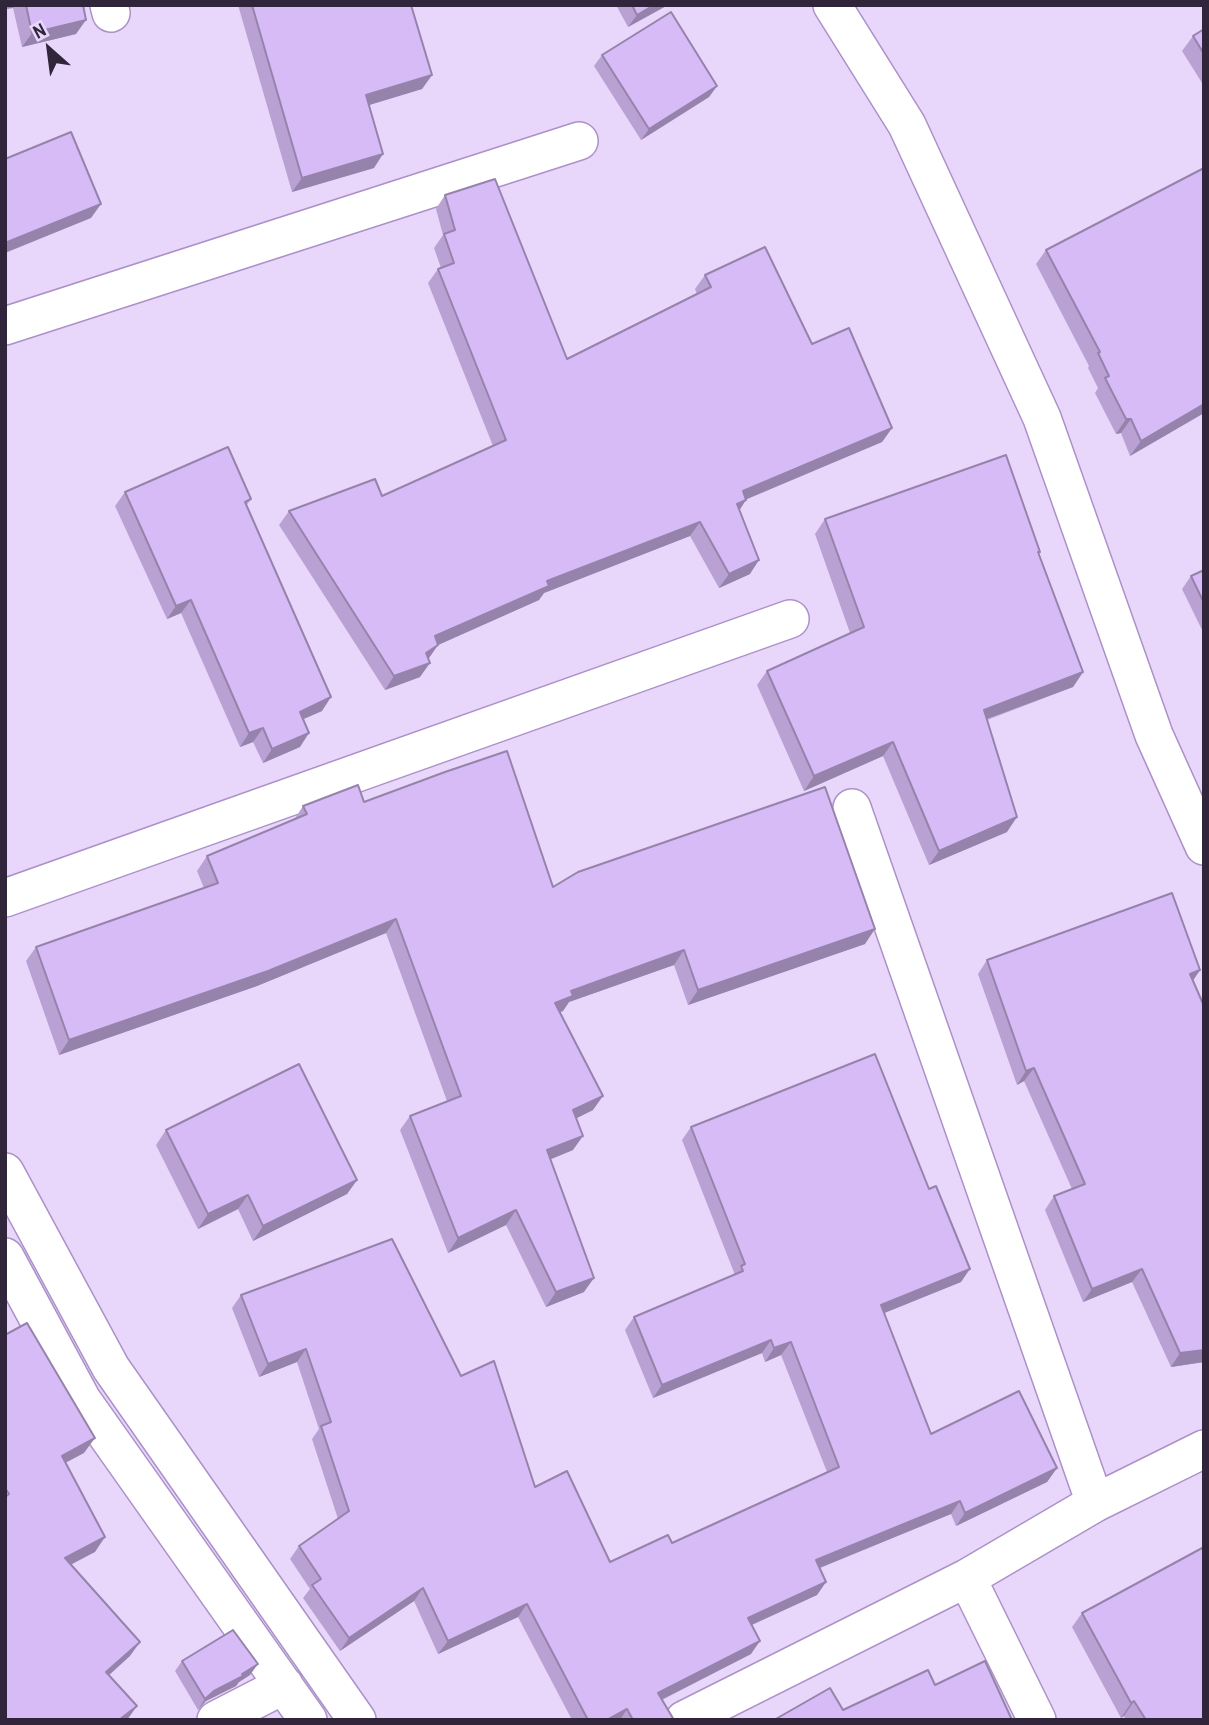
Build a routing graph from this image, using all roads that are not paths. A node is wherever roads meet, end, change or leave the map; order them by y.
1 (832, 5) edge
2 (579, 141) dead end
3 (5, 326) edge
4 (790, 619) dead end
5 (852, 808) dead end
6 (1204, 846) edge
7 (5, 898) edge
8 (5, 1172) edge
9 (5, 1257) edge
10 (1204, 1449) edge
11 (1095, 1503) junction
12 (967, 1578) junction
13 (284, 1685) junction
14 (216, 1720) edge
15 (308, 1720) edge
16 (357, 1720) edge
17 (684, 1720) edge
18 (1037, 1720) edge

1 - 6 street
2 - 3 street
4 - 7 street
5 - 11 street
8 - 16 street
9 - 13 street
10 - 11 street
11 - 12 street
12 - 17 street
12 - 18 street
13 - 14 street
13 - 15 street

